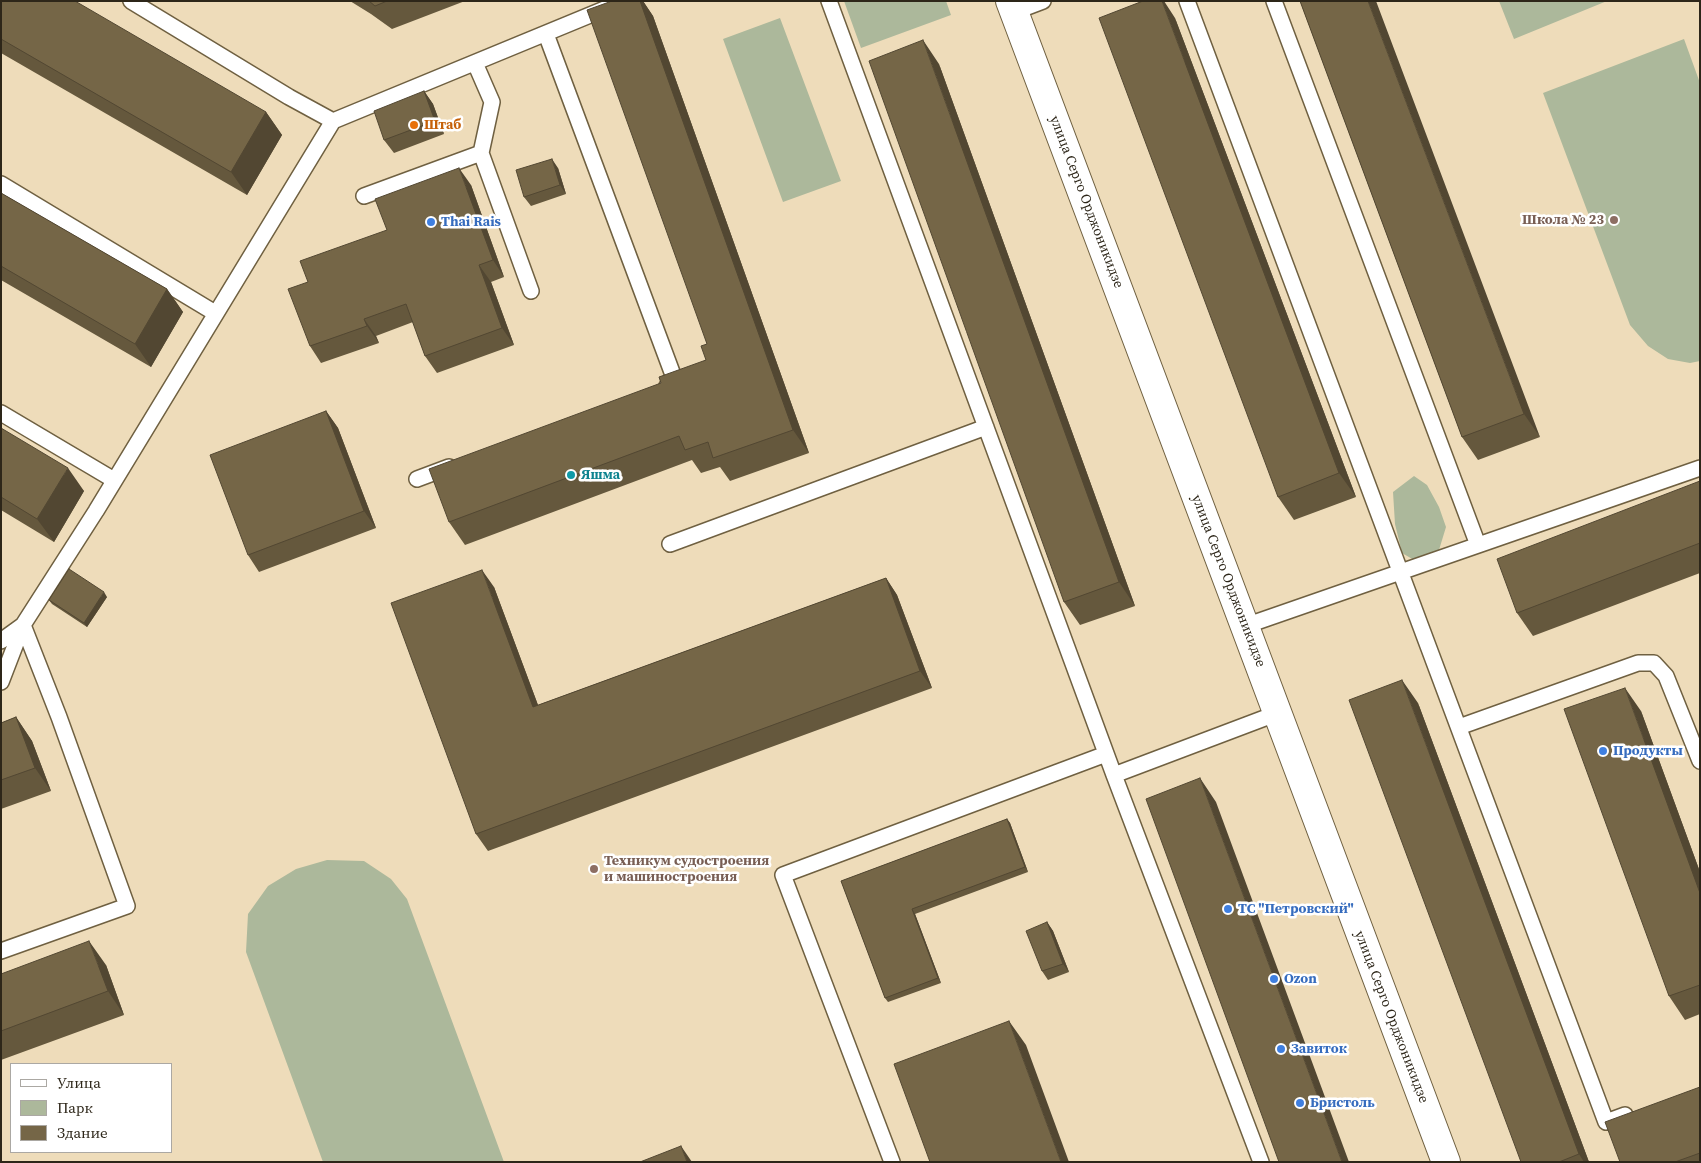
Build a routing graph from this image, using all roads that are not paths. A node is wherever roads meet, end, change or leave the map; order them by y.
1 (131, 1) edge
2 (624, 1) edge
3 (829, 1) edge
4 (1043, 1) edge
5 (1187, 1) edge
6 (1274, 1) edge
7 (1012, 7) edge
8 (546, 34) junction
9 (475, 63) junction
10 (332, 121) junction
11 (481, 152) junction
12 (1, 184) edge
13 (364, 196) dead end
14 (531, 290) dead end
15 (215, 313) junction
16 (658, 390) edge
17 (1, 413) edge
18 (986, 428) junction
19 (464, 461) edge
20 (1700, 468) edge
21 (417, 478) dead end
22 (114, 480) junction
23 (670, 544) dead end
24 (1478, 545) junction
25 (1400, 572) junction
26 (23, 625) junction
27 (1245, 626) junction
28 (1, 640) edge
29 (1, 682) edge
30 (1278, 713) junction
31 (1459, 727) junction
32 (1106, 754) junction
33 (1700, 760) edge
34 (1114, 775) junction
35 (1, 952) edge
36 (1634, 1112) edge
37 (892, 1162) edge
38 (1261, 1162) edge
39 (1446, 1162) edge

1 - 10 lane
2 - 8 lane
3 - 18 lane
4 - 7 lane
5 - 25 lane
6 - 24 lane
7 - 27 street, улица Серго Орджоникидзе
8 - 9 lane
8 - 16 lane
9 - 10 lane
9 - 11 lane
10 - 15 lane
11 - 13 lane
11 - 14 lane
12 - 15 lane
15 - 22 lane
17 - 22 lane
18 - 23 lane
18 - 32 lane
19 - 21 lane
20 - 24 lane
22 - 26 lane
24 - 25 lane
25 - 27 lane
25 - 31 lane
26 - 28 lane
26 - 29 lane
26 - 35 lane
27 - 30 street, улица Серго Орджоникидзе
30 - 34 lane
30 - 39 street, улица Серго Орджоникидзе
31 - 33 lane
31 - 36 lane
32 - 34 lane
32 - 37 lane
34 - 38 lane

